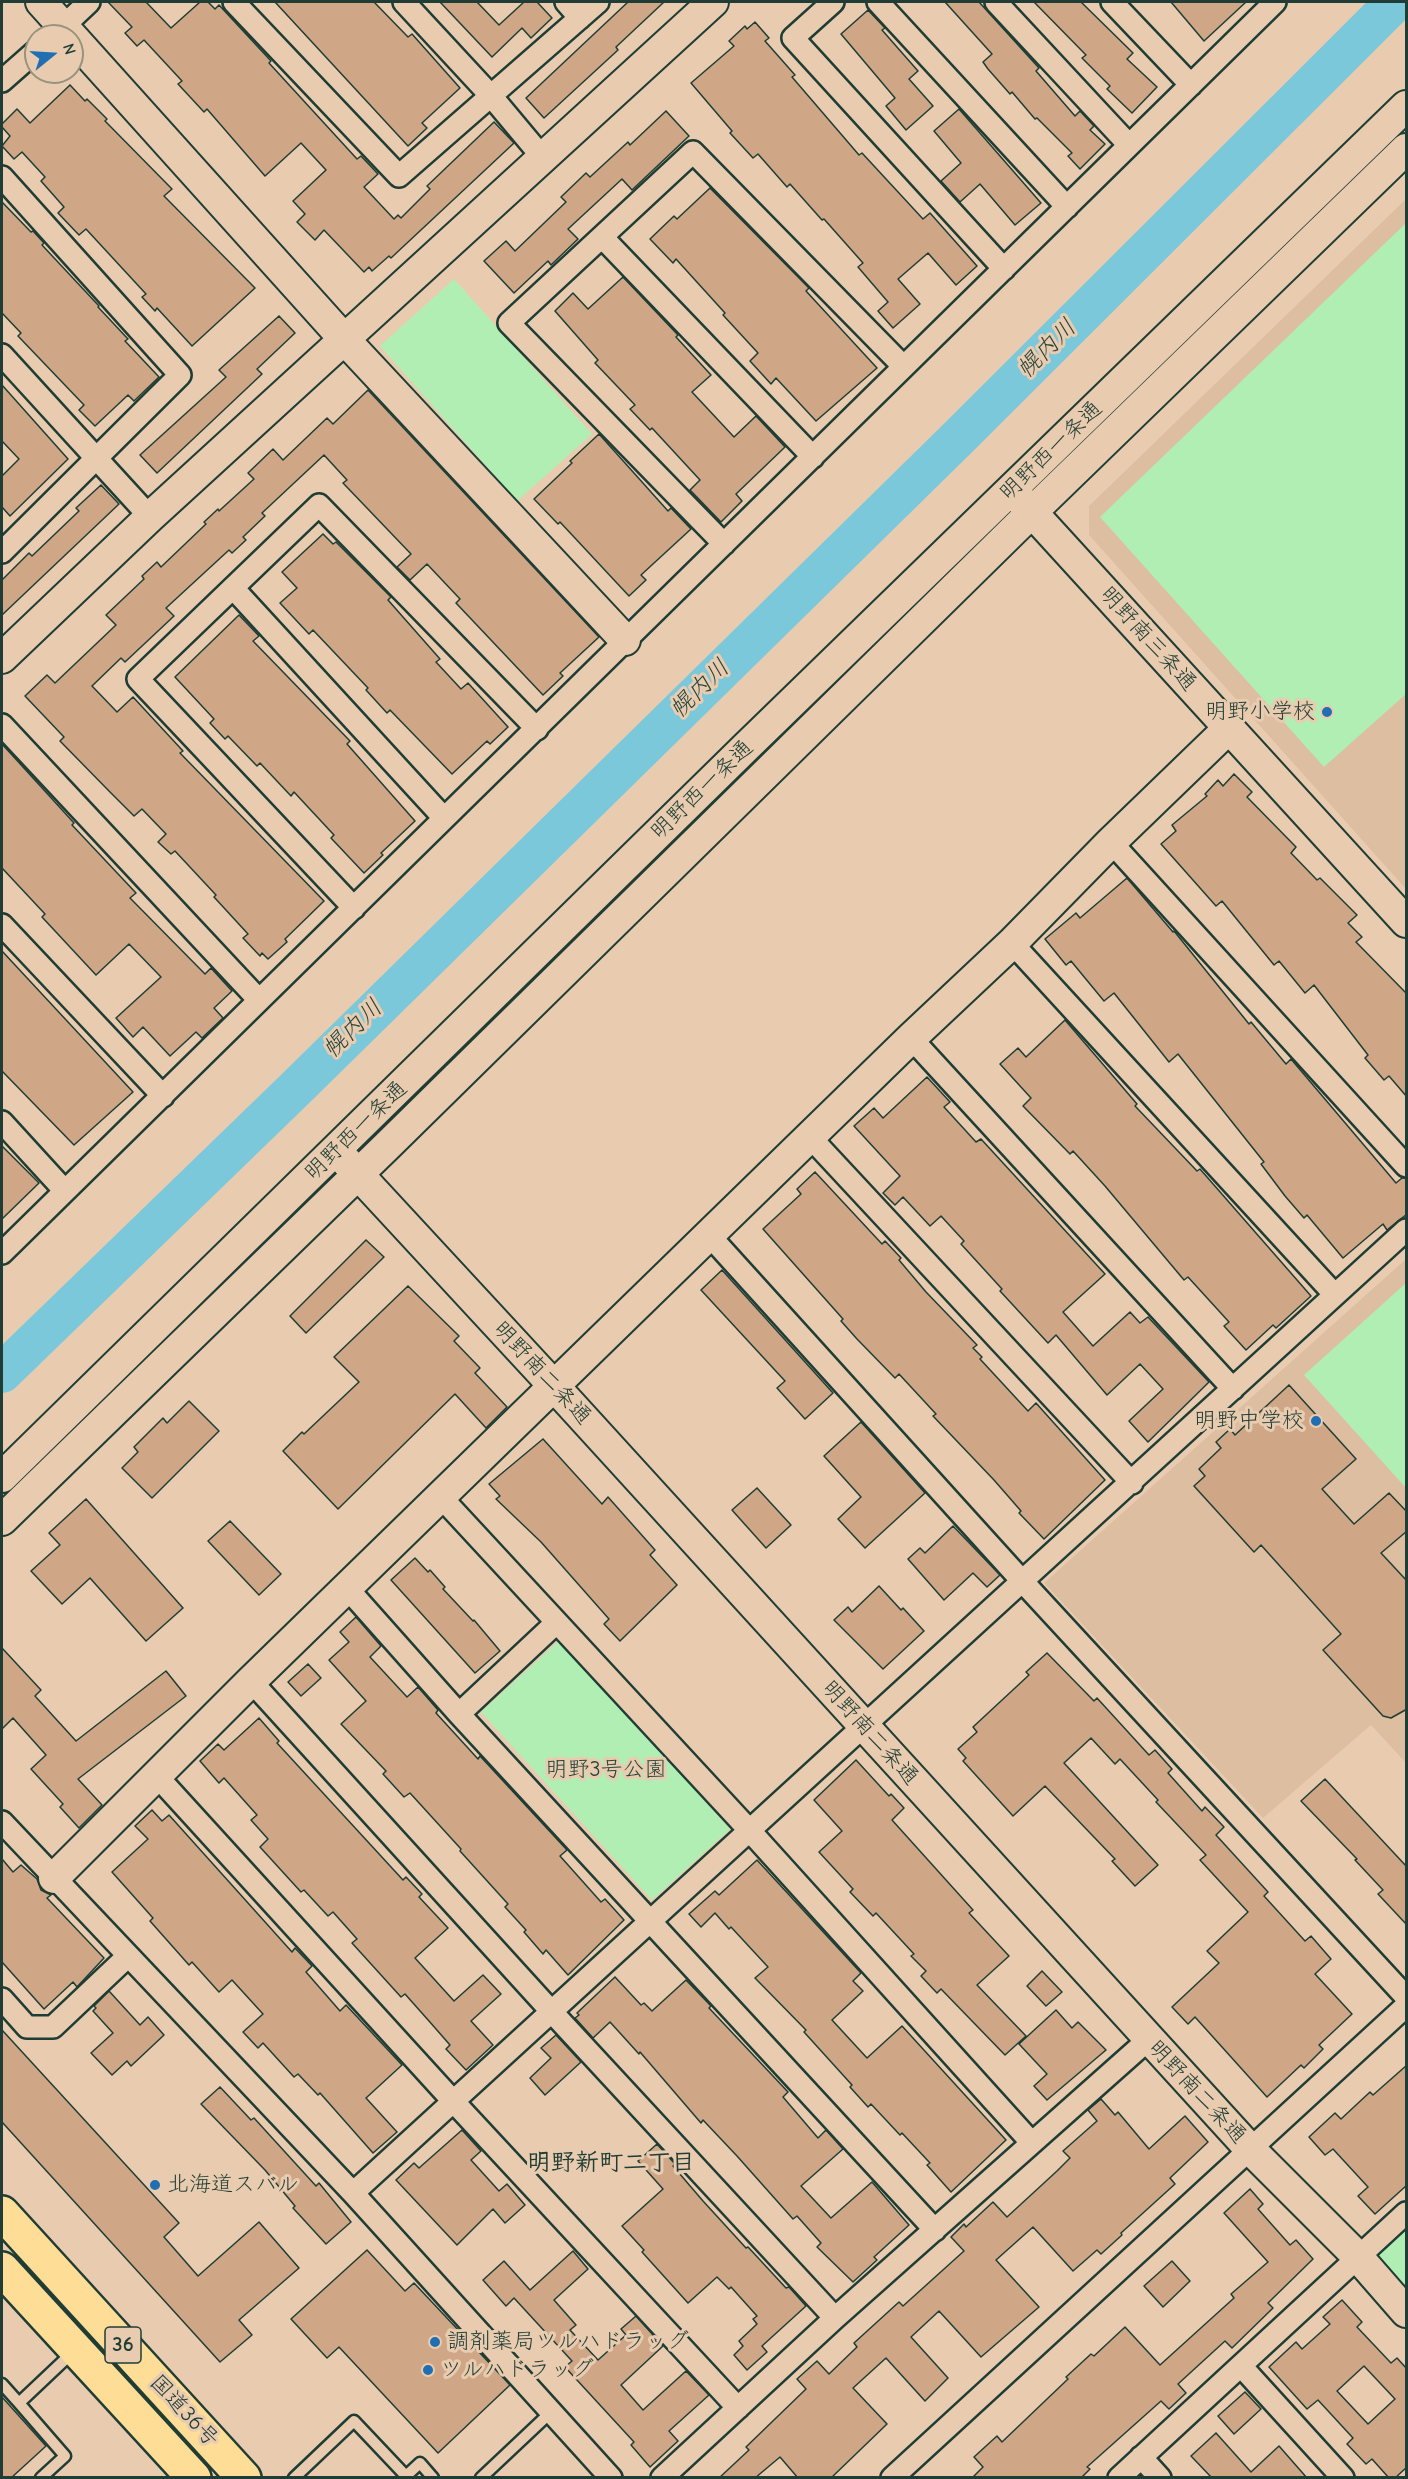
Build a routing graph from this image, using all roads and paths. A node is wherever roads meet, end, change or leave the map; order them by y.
1 (41, 2) edge
2 (89, 2) edge
3 (234, 2) edge
4 (404, 2) edge
5 (566, 2) edge
6 (598, 2) edge
7 (713, 2) edge
8 (832, 2) edge
9 (878, 2) edge
10 (996, 2) edge
11 (1112, 2) edge
12 (1275, 2) edge
13 (580, 18) junction
14 (54, 24) edge
15 (65, 24) edge
16 (84, 59) edge
17 (24, 62) edge
18 (2, 81) edge
19 (1191, 85) junction
20 (492, 97) junction
21 (1407, 106) edge
22 (1130, 145) junction
23 (1407, 149) edge
24 (543, 158) junction
25 (2, 177) edge
26 (1066, 207) junction
27 (603, 238) junction
28 (1004, 269) junction
29 (345, 340) junction
30 (2, 355) edge
31 (903, 366) junction
32 (813, 457) junction
33 (97, 459) junction
34 (1011, 489) junction
35 (1032, 512) junction
36 (150, 517) junction
37 (724, 544) junction
38 (4, 545) edge
39 (233, 588) junction
40 (625, 640) junction
41 (2, 658) edge
42 (2, 725) edge
43 (1229, 728) junction
44 (537, 729) junction
45 (443, 818) junction
46 (1111, 842) junction
47 (354, 908) junction
48 (1407, 922) edge
49 (2, 925) edge
50 (1012, 943) junction
51 (259, 1000) junction
52 (911, 1038) junction
53 (163, 1096) junction
54 (2, 1122) edge
55 (810, 1137) junction
56 (336, 1150) junction
57 (1407, 1166) edge
58 (357, 1174) junction
59 (65, 1191) junction
60 (1407, 1230) edge
61 (709, 1234) junction
62 (2, 1253) edge
63 (1335, 1295) junction
64 (554, 1386) junction
65 (1233, 1389) junction
66 (2, 1477) edge
67 (1132, 1483) junction
68 (440, 1496) junction
69 (2, 1520) edge
70 (1023, 1582) junction
71 (347, 1588) junction
72 (556, 1623) junction
73 (251, 1681) junction
74 (459, 1714) junction
75 (863, 1725) junction
76 (156, 1775) junction
77 (2, 1822) edge
78 (751, 1832) junction
79 (54, 1878) junction
80 (651, 1922) junction
81 (128, 1956) junction
82 (1407, 1997) edge
83 (2, 1999) edge
84 (1407, 2006) edge
85 (551, 2011) junction
86 (1149, 2038) junction
87 (453, 2101) junction
88 (1031, 2142) junction
89 (1249, 2148) junction
90 (353, 2193) junction
91 (2, 2213) edge
92 (1407, 2213) edge
93 (935, 2230) junction
94 (1358, 2257) junction
95 (2, 2269) edge
96 (1407, 2312) edge
97 (835, 2318) junction
98 (75, 2350) junction
99 (1242, 2367) junction
100 (2, 2384) edge
101 (19, 2403) junction
102 (738, 2408) junction
103 (551, 2412) junction
104 (1142, 2457) junction
105 (41, 2478) edge
106 (194, 2478) edge
107 (244, 2478) edge
108 (294, 2478) edge
109 (433, 2478) edge
110 (481, 2478) edge
111 (611, 2478) edge
112 (662, 2478) edge
113 (892, 2478) edge
114 (1119, 2478) edge
115 (1160, 2478) edge
116 (1343, 2478) edge

1 - 14 street
2 - 15 street
3 - 20 street
4 - 20 street
5 - 13 street
6 - 13 street
7 - 24 street
8 - 28 street
9 - 26 street
10 - 22 street
11 - 19 street
12 - 19 street
13 - 20 street
16 - 29 street
17 - 18 street
19 - 22 street
20 - 24 street
21 - 34 street, 明野西一条通
22 - 26 street
23 - 35 street, 明野西一条通
24 - 29 street
25 - 33 street
26 - 28 street
27 - 31 street
27 - 32 street
27 - 37 street
28 - 31 street
29 - 36 street
29 - 40 street
30 - 33 street
31 - 32 street
32 - 37 street
33 - 36 street
33 - 38 street
34 - 35 street, 明野南三条通
34 - 56 street, 明野西一条通
35 - 43 street, 明野南三条通
35 - 58 street, 明野西一条通
36 - 41 street
37 - 40 street
39 - 44 street
39 - 45 street
39 - 47 street
40 - 44 street
42 - 51 street
43 - 46 street
43 - 48 street, 明野南三条通
44 - 45 street
45 - 47 street
46 - 50 street
46 - 57 street
47 - 51 street
49 - 53 street
50 - 52 street
50 - 63 street
51 - 53 street
52 - 55 street
52 - 65 street
53 - 59 street
54 - 59 street
55 - 61 street
55 - 67 street
56 - 58 street, 明野南二条通
56 - 66 street, 明野西一条通
58 - 64 street, 明野南二条通
58 - 69 street, 明野西一条通
59 - 62 street
60 - 63 street
61 - 64 street
61 - 70 street
63 - 65 street
64 - 68 street
64 - 75 street, 明野南二条通
65 - 67 street
67 - 70 street
68 - 71 street
68 - 72 street
70 - 75 street
70 - 82 street
71 - 73 street
71 - 74 street
72 - 74 street
72 - 78 street
73 - 76 street
73 - 85 street
74 - 80 street
75 - 78 street
75 - 86 street, 明野南二条通
76 - 79 street
76 - 87 street
77 - 79 street
78 - 80 street
78 - 88 street
79 - 81 street
80 - 85 street
80 - 93 street
81 - 83 street
81 - 90 street
84 - 89 street
85 - 87 street
85 - 97 street
86 - 88 street
86 - 89 street, 明野南二条通
87 - 90 street
87 - 102 street
88 - 93 street
89 - 94 street, 明野南二条通
89 - 113 street
90 - 103 street
91 - 107 highway, 国道36号 / 36
92 - 94 street
93 - 97 street
94 - 96 street, 明野南二条通
94 - 99 street
95 - 98 highway, 国道36号 / 36
97 - 102 street
98 - 101 lane
98 - 106 highway, 国道36号 / 36
99 - 104 street
99 - 116 street
100 - 101 lane
101 - 105 lane
102 - 112 street
103 - 110 lane
103 - 111 street
104 - 114 street
104 - 115 street
108 - 109 lane

